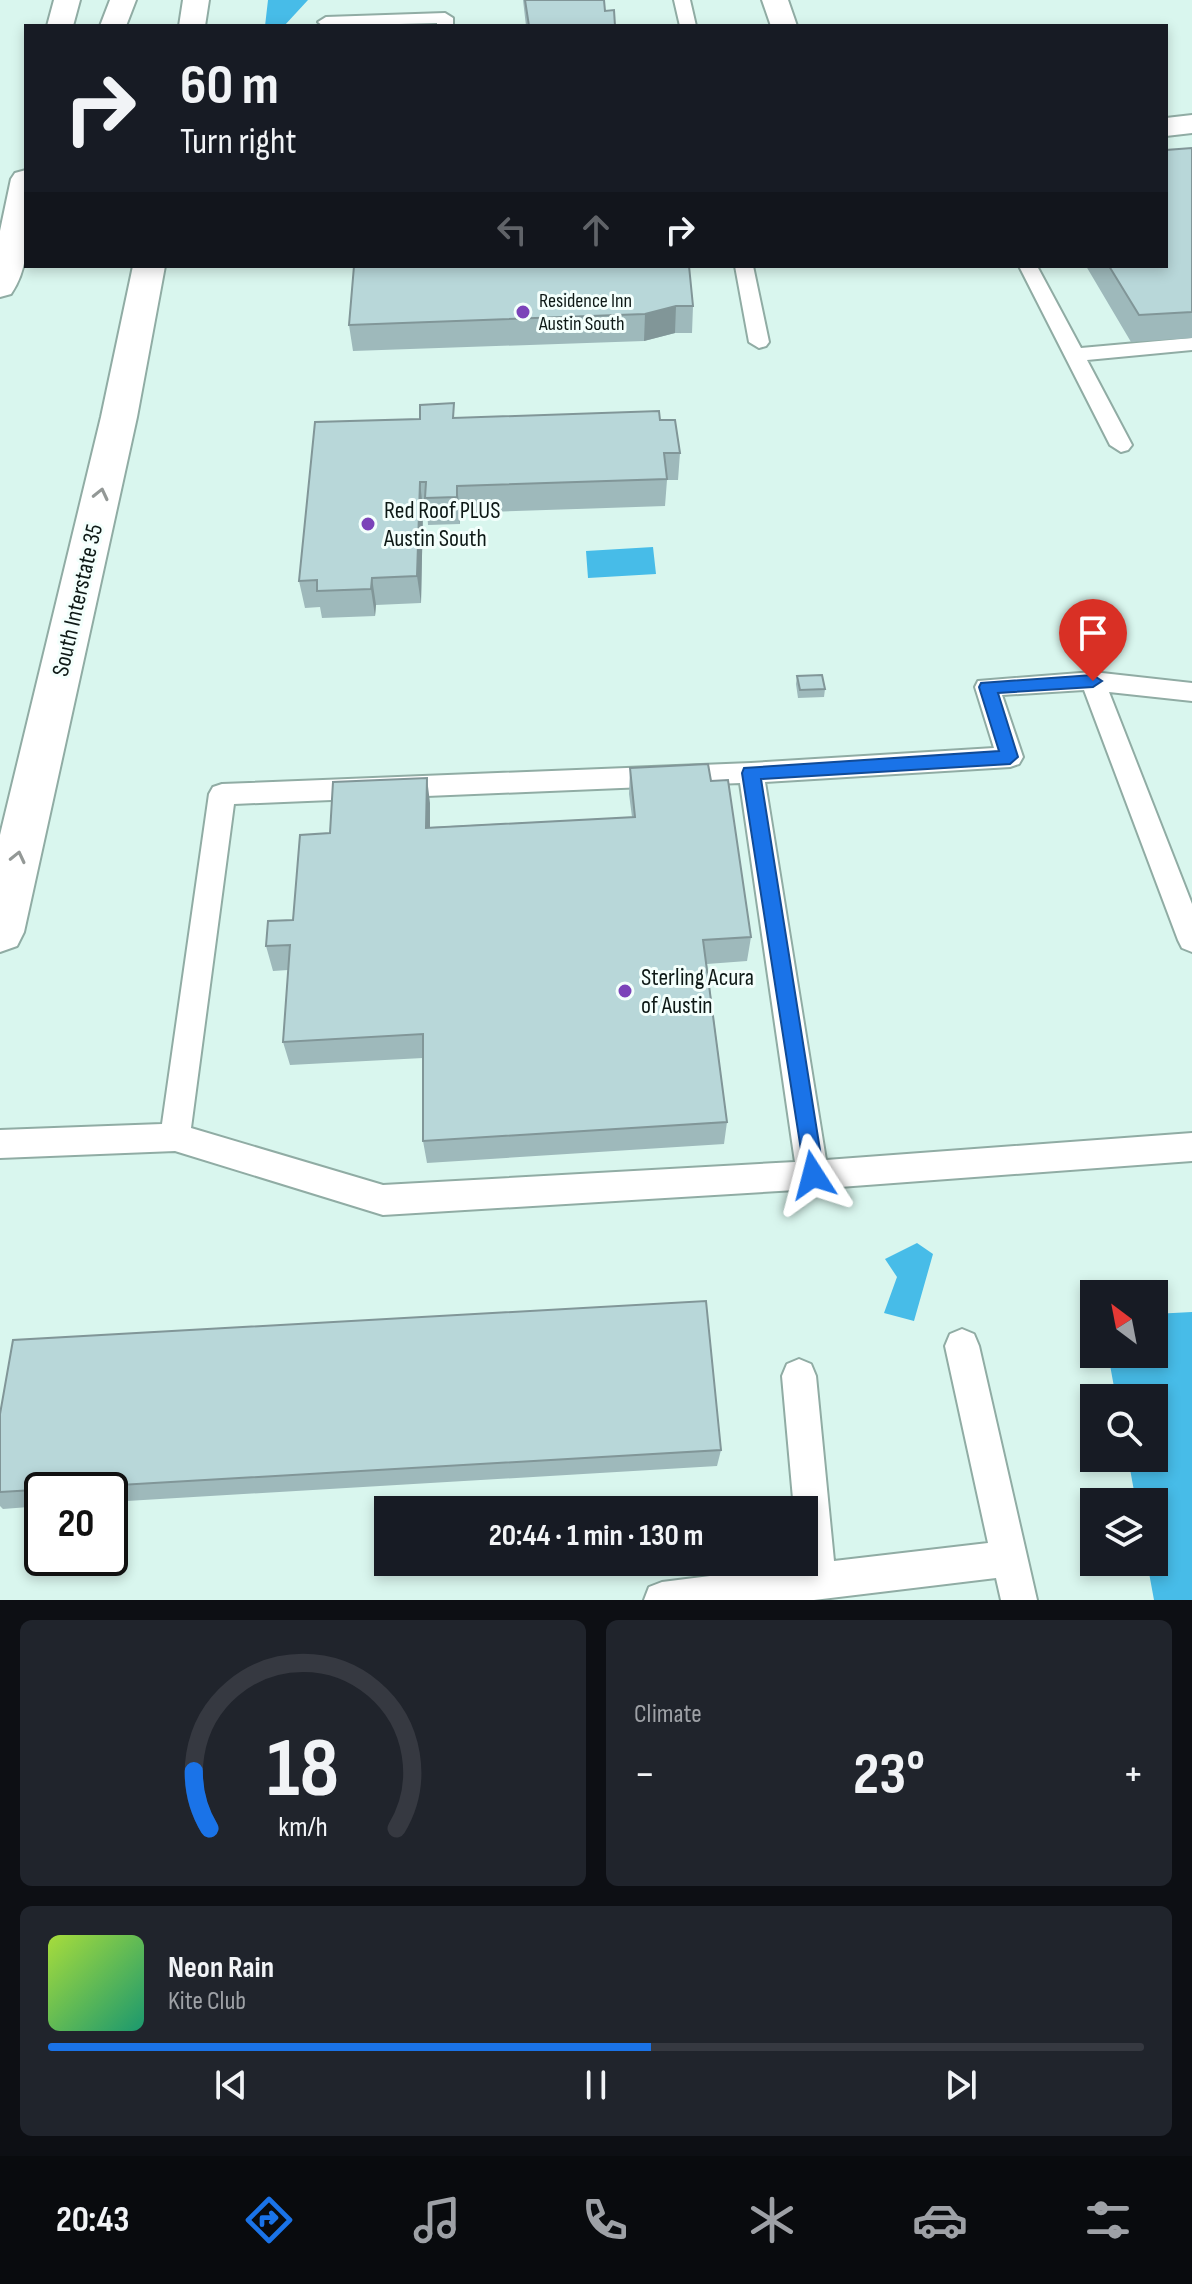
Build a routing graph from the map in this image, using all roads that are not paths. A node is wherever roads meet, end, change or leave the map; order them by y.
1 (67, 0) edge
2 (123, 0) edge
3 (196, 0) edge
4 (329, 0) edge
5 (682, 0) edge
6 (775, 0) edge
7 (61, 24) edge
8 (114, 24) edge
9 (192, 24) edge
10 (324, 24) edge
11 (445, 24) edge
12 (688, 24) edge
13 (783, 24) edge
14 (1192, 124) edge
15 (1168, 127) edge
16 (24, 196) edge
17 (20, 230) edge
18 (149, 268) edge
19 (744, 268) edge
20 (1029, 268) edge
21 (0, 287) edge
22 (759, 342) dead end
23 (1192, 344) edge
24 (1073, 355) junction
25 (1121, 445) dead end
26 (1093, 681) junction
27 (1192, 692) edge
28 (751, 773) junction
29 (0, 932) edge
30 (1192, 940) edge
31 (175, 1137) junction
32 (0, 1144) edge
33 (1192, 1147) edge
34 (813, 1175) junction
35 (962, 1346) dead end
36 (799, 1376) dead end
37 (1011, 1558) junction
38 (818, 1581) junction
39 (662, 1600) edge
40 (1019, 1600) edge

1 - 7 main road
2 - 8 main road
3 - 9 main road
4 - 10 lane
5 - 12 lane
6 - 13 main road
10 - 11 lane
14 - 15 main road
16 - 17 main road
17 - 21 main road
29 -> 18 main road, South Interstate 35
19 - 22 lane
20 - 24 lane
23 - 24 lane
24 - 25 lane
26 - 27 lane
26 - 28 lane
26 - 30 lane
28 - 31 lane
28 - 34 lane
31 - 32 lane
31 - 34 lane
33 - 34 lane
35 - 37 lane
36 - 38 lane
37 - 38 lane
37 - 40 lane
38 - 39 lane

